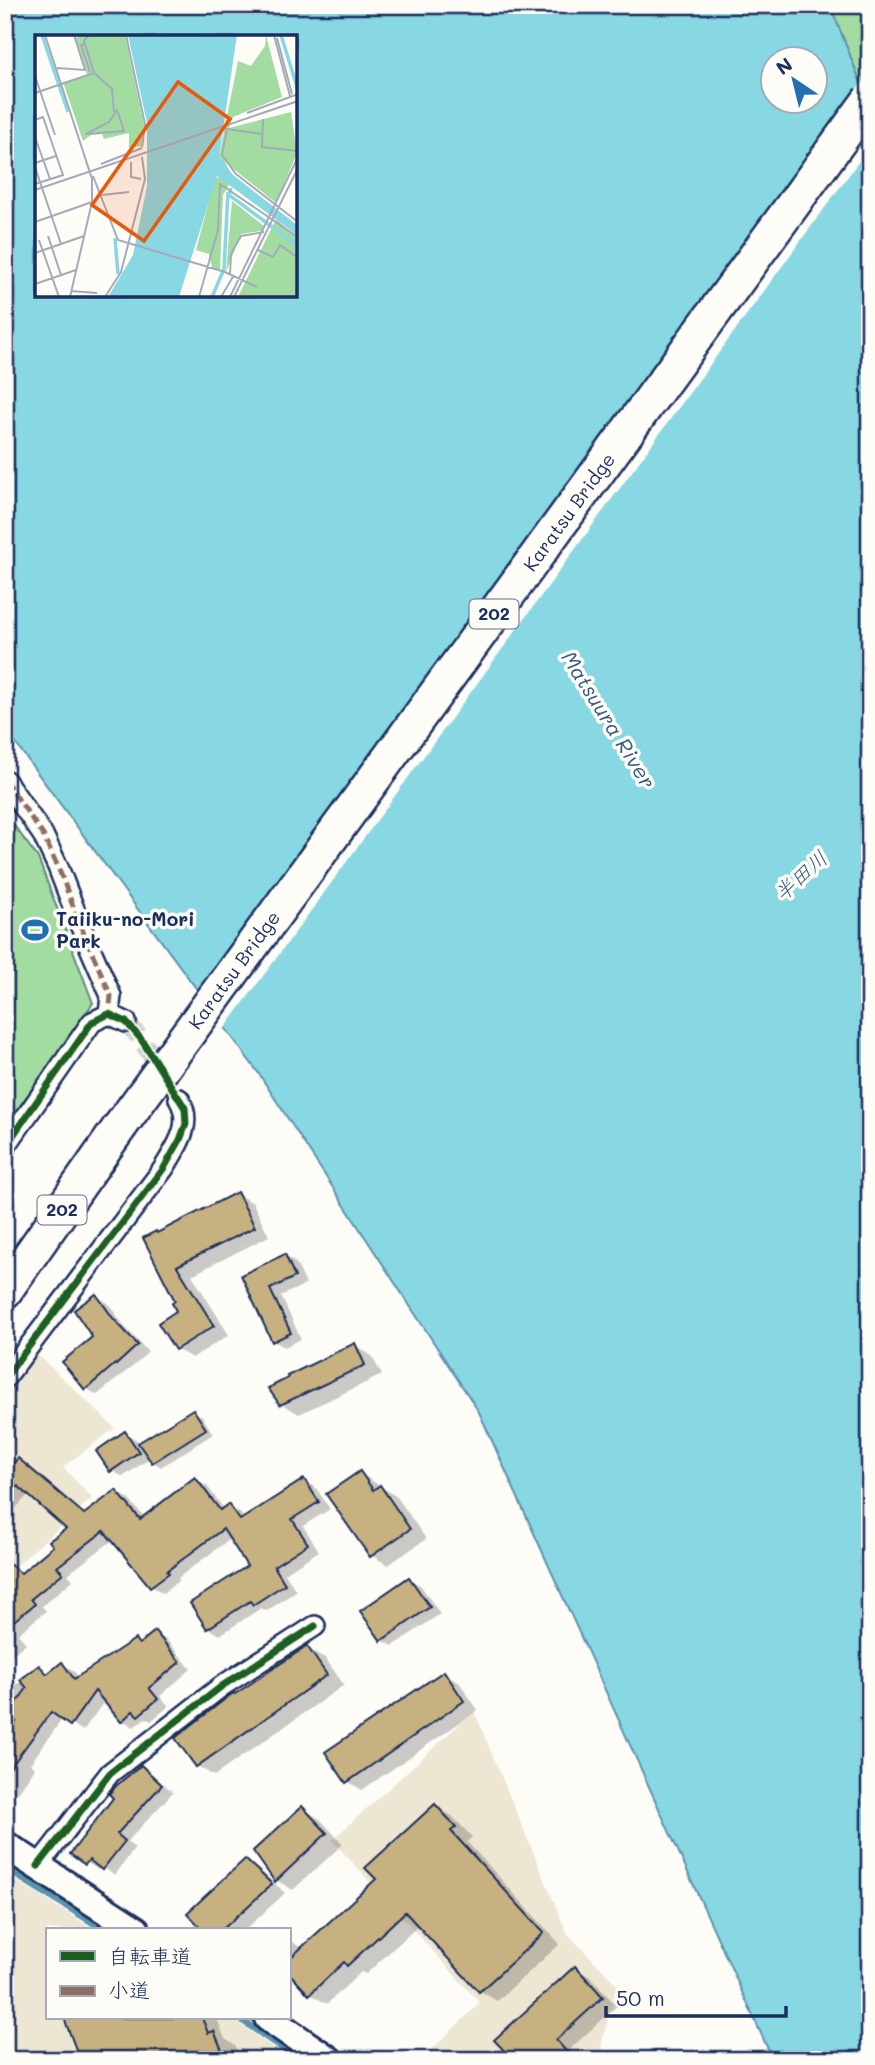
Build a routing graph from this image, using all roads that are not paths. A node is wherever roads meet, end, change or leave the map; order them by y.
1 (870, 100) edge
2 (5, 780) edge
3 (179, 1099) tunnel mouth
4 (119, 1128) junction
5 (5, 1147) edge
6 (5, 1263) edge
7 (5, 1292) edge
8 (5, 1378) edge
9 (315, 1626) dead end
10 (5, 1845) edge
11 (38, 1866) junction
12 (133, 1928) edge
13 (271, 2020) edge
14 (329, 2060) edge

1 - 4 highway, Karatsu Bridge / 202, bridge
2 - 5 street
3 - 8 street
4 - 6 highway, 202
4 - 7 highway, 202
9 - 11 street
10 - 11 street
11 - 12 street
13 - 14 street

